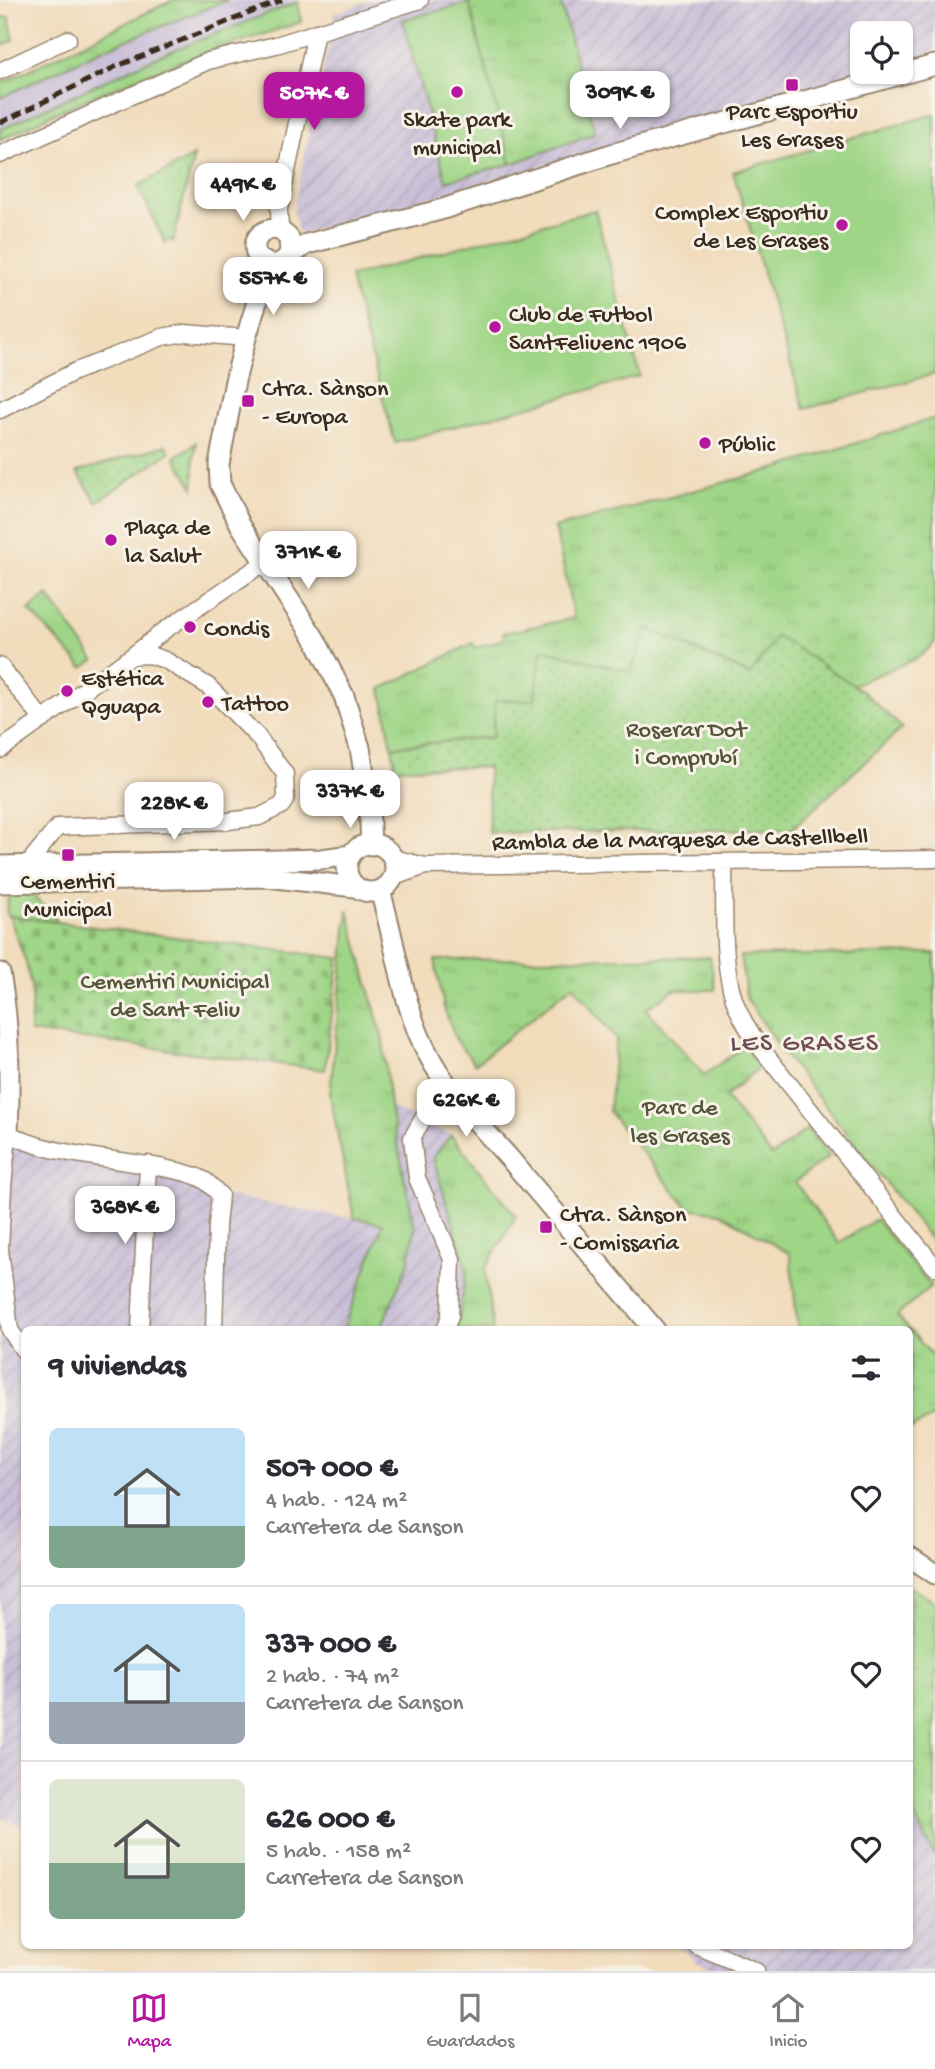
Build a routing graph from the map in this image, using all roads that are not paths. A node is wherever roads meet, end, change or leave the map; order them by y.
1 (420, 0) edge
2 (316, 32) junction
3 (68, 38) dead end
4 (935, 65) edge
5 (0, 71) edge
6 (0, 155) edge
7 (283, 232) junction
8 (307, 244) junction
9 (258, 258) junction
10 (282, 262) junction
11 (262, 285) junction
12 (246, 338) junction
13 (0, 410) edge
14 (265, 562) junction
15 (132, 656) junction
16 (0, 666) edge
17 (43, 720) junction
18 (0, 750) edge
19 (371, 845) junction
20 (351, 855) junction
21 (935, 859) edge
22 (724, 862) junction
23 (0, 866) edge
24 (30, 866) junction
25 (394, 867) junction
26 (0, 883) edge
27 (355, 887) junction
28 (380, 891) junction
29 (0, 972) edge
30 (457, 1097) junction
31 (4, 1131) edge
32 (148, 1164) junction
33 (935, 1267) edge
34 (140, 1326) edge
35 (215, 1326) edge
36 (446, 1326) edge
37 (653, 1326) edge
38 (5, 1334) edge
39 (21, 1348) edge
40 (913, 1559) edge
41 (935, 1574) edge
42 (703, 1949) edge
43 (755, 1971) edge

1 - 2 street
2 - 6 street
2 - 7 street
3 - 5 street
4 - 8 street
7 - 8 street
7 - 9 street
7 - 10 street
8 - 10 street
9 - 10 street
9 - 11 street
10 - 11 street
11 - 12 street
12 - 13 street
12 - 14 street
14 - 15 street
14 - 19 street
15 - 17 street
15 - 24 street
16 - 17 street
17 - 18 street
19 - 20 street
19 - 25 street
20 - 24 street
20 - 27 street
21 - 22 street, Rambla de la Marquesa de Castellbell
22 - 25 street, Rambla de la Marquesa de Castellbell
22 - 33 street
23 - 24 street
25 - 28 street
26 - 27 street
27 - 28 street
28 - 30 street
29 - 31 street
30 - 36 street
30 - 37 street
31 - 32 street
31 - 38 street
32 - 34 street
32 - 35 street
38 - 39 street
40 - 41 street
42 - 43 street

